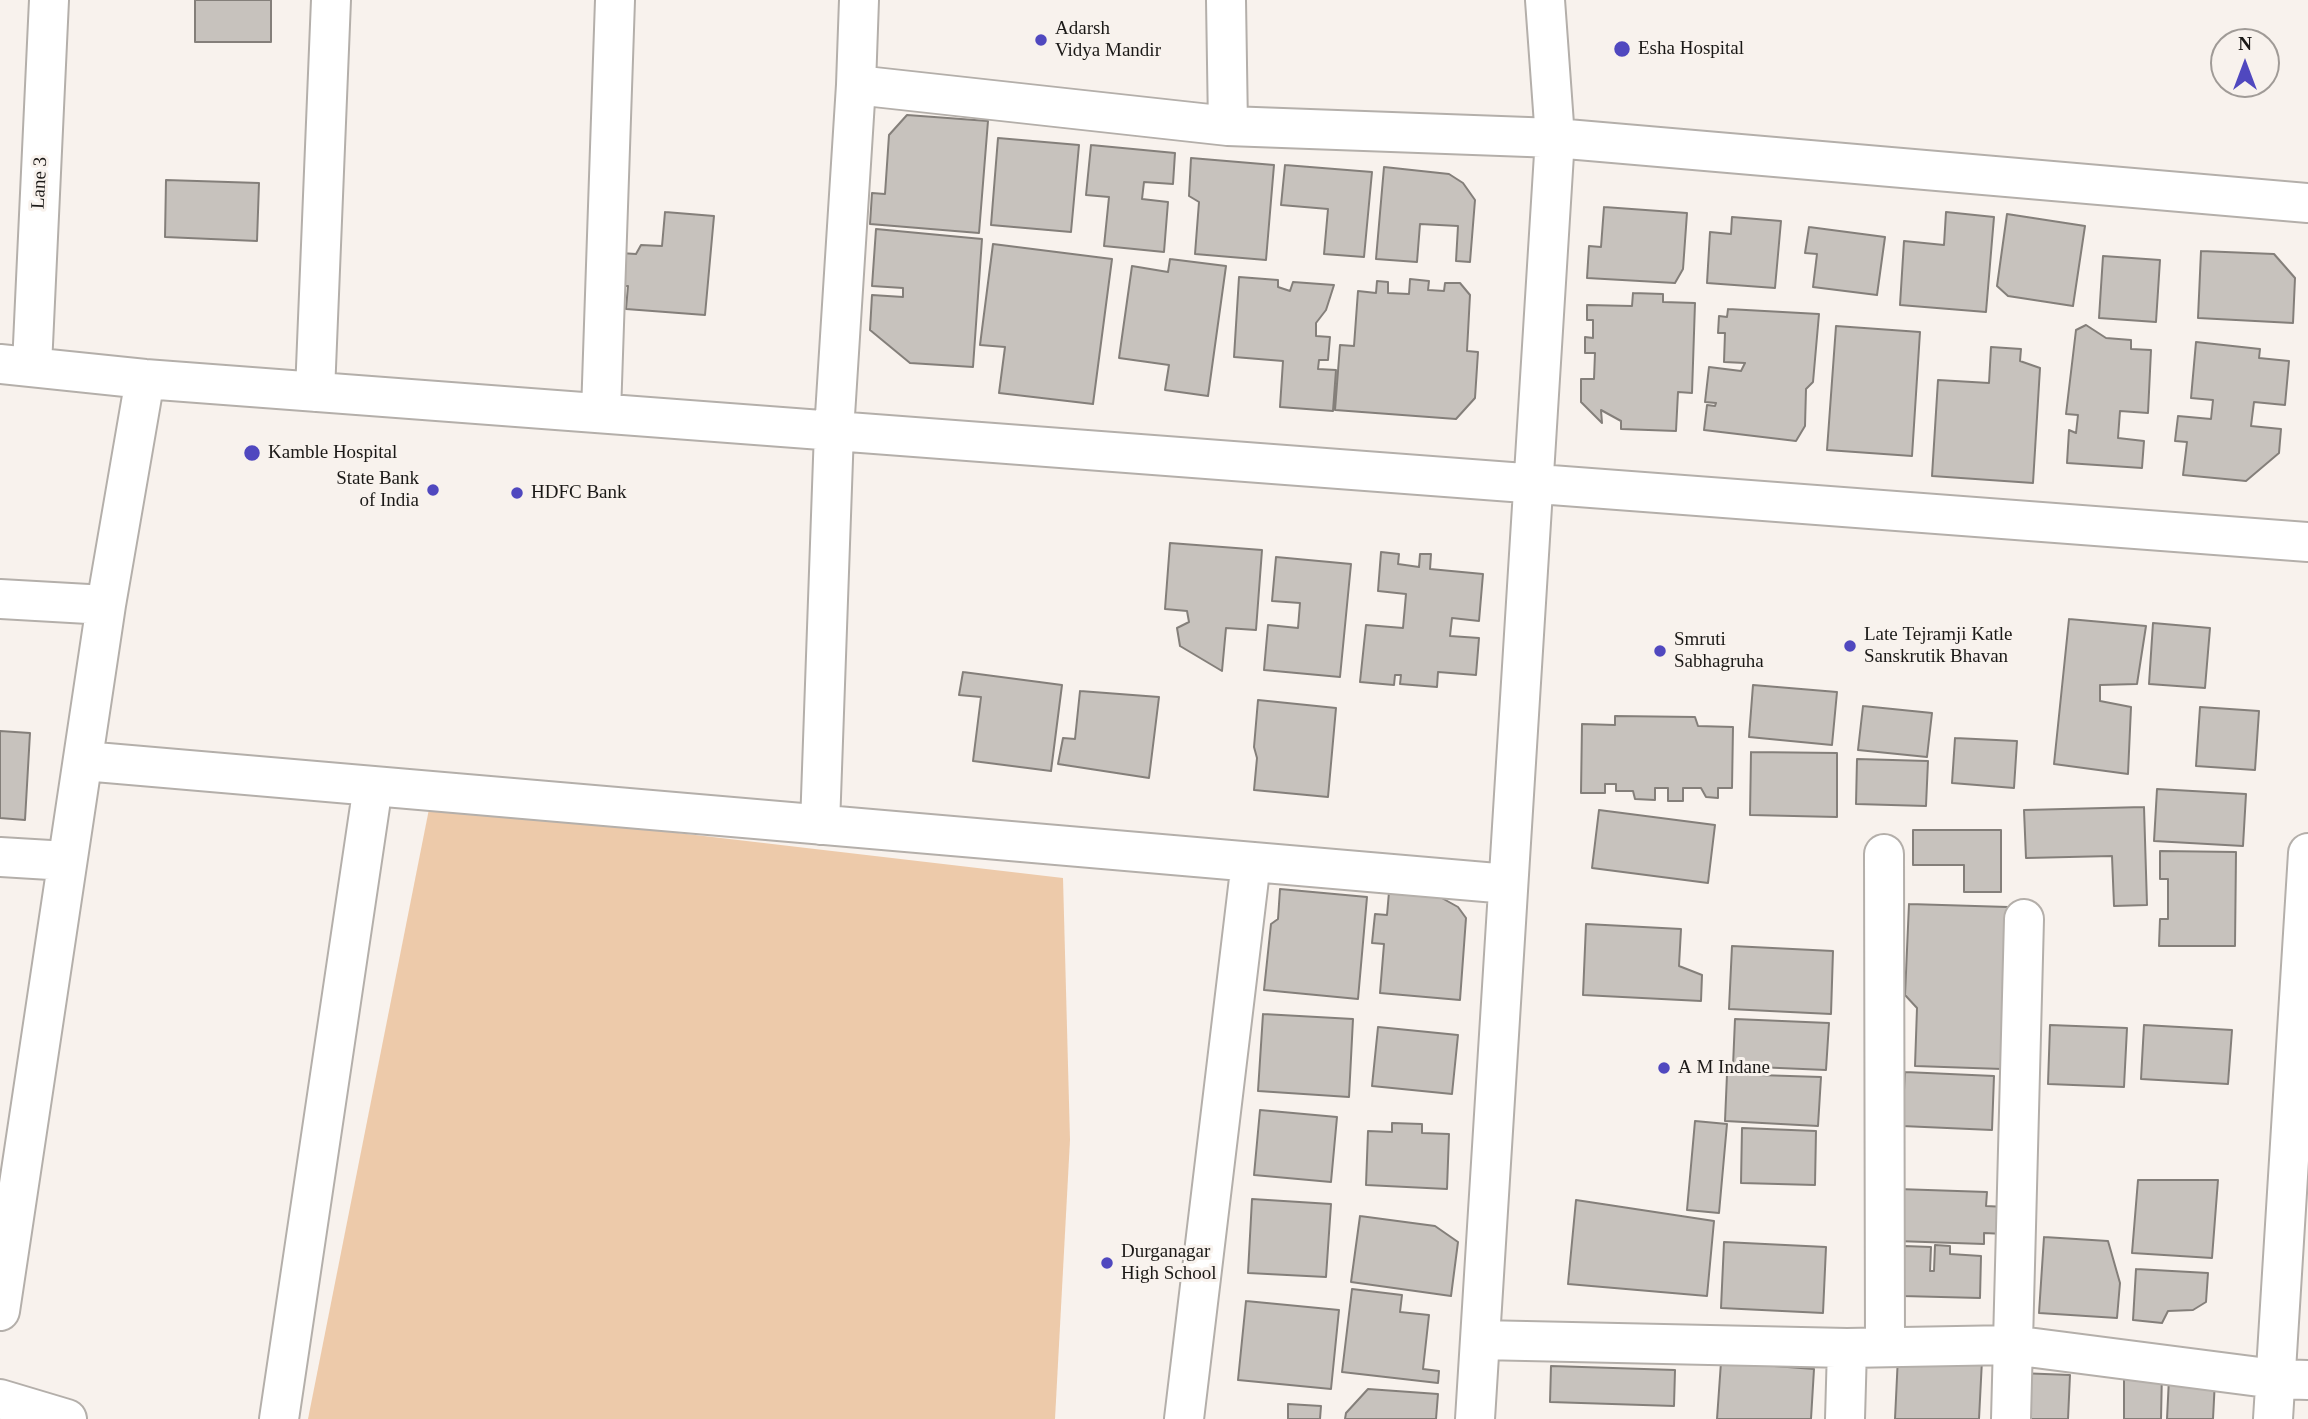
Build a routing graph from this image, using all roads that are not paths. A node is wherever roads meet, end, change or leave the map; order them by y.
1 (49, 0) edge
2 (331, 0) edge
3 (615, 0) edge
4 (859, 0) edge
5 (1226, 0) edge
6 (1545, 0) edge
7 (856, 85) junction
8 (1228, 126) junction
9 (1555, 138) junction
10 (2308, 203) edge
11 (16, 365) edge
12 (145, 379) junction
13 (315, 391) junction
14 (601, 413) junction
15 (834, 431) junction
16 (1532, 483) junction
17 (2308, 542) edge
18 (0, 599) edge
19 (106, 605) junction
20 (84, 761) junction
21 (373, 786) junction
22 (820, 825) junction
23 (2308, 853) edge
24 (1884, 854) dead end
25 (0, 857) edge
26 (67, 861) junction
27 (1251, 862) junction
28 (1508, 884) junction
29 (2024, 919) dead end
30 (12, 1146) edge
31 (0, 1311) edge
32 (1480, 1340) junction
33 (2012, 1345) junction
34 (1847, 1348) junction
35 (1885, 1348) junction
36 (2292, 1379) edge
37 (0, 1399) edge
38 (67, 1419) edge
39 (279, 1419) edge
40 (1184, 1419) edge
41 (1475, 1419) edge
42 (1845, 1419) edge
43 (2011, 1419) edge
44 (2273, 1419) edge

1 - 11 street, Lane 3
2 - 13 street
3 - 14 street
4 - 7 street
5 - 8 street
6 - 9 street
7 - 8 street
7 - 15 street
8 - 9 street
9 - 10 street
9 - 16 street
11 - 12 street
12 - 13 street
12 - 19 street
13 - 14 street
14 - 15 street
15 - 16 street
15 - 22 street
16 - 17 street
16 - 28 street
18 - 19 street
19 - 20 street
20 - 21 street
20 - 26 street
21 - 22 street
21 - 39 street
22 - 27 street
23 - 36 street
24 - 35 street
25 - 26 street
26 - 30 street
27 - 28 street
27 - 40 street
28 - 32 street
29 - 33 street
30 - 31 street
32 - 34 street
32 - 41 street
33 - 35 street
33 - 36 street
33 - 43 street
34 - 35 street
34 - 42 street
36 - 44 street
37 - 38 street

